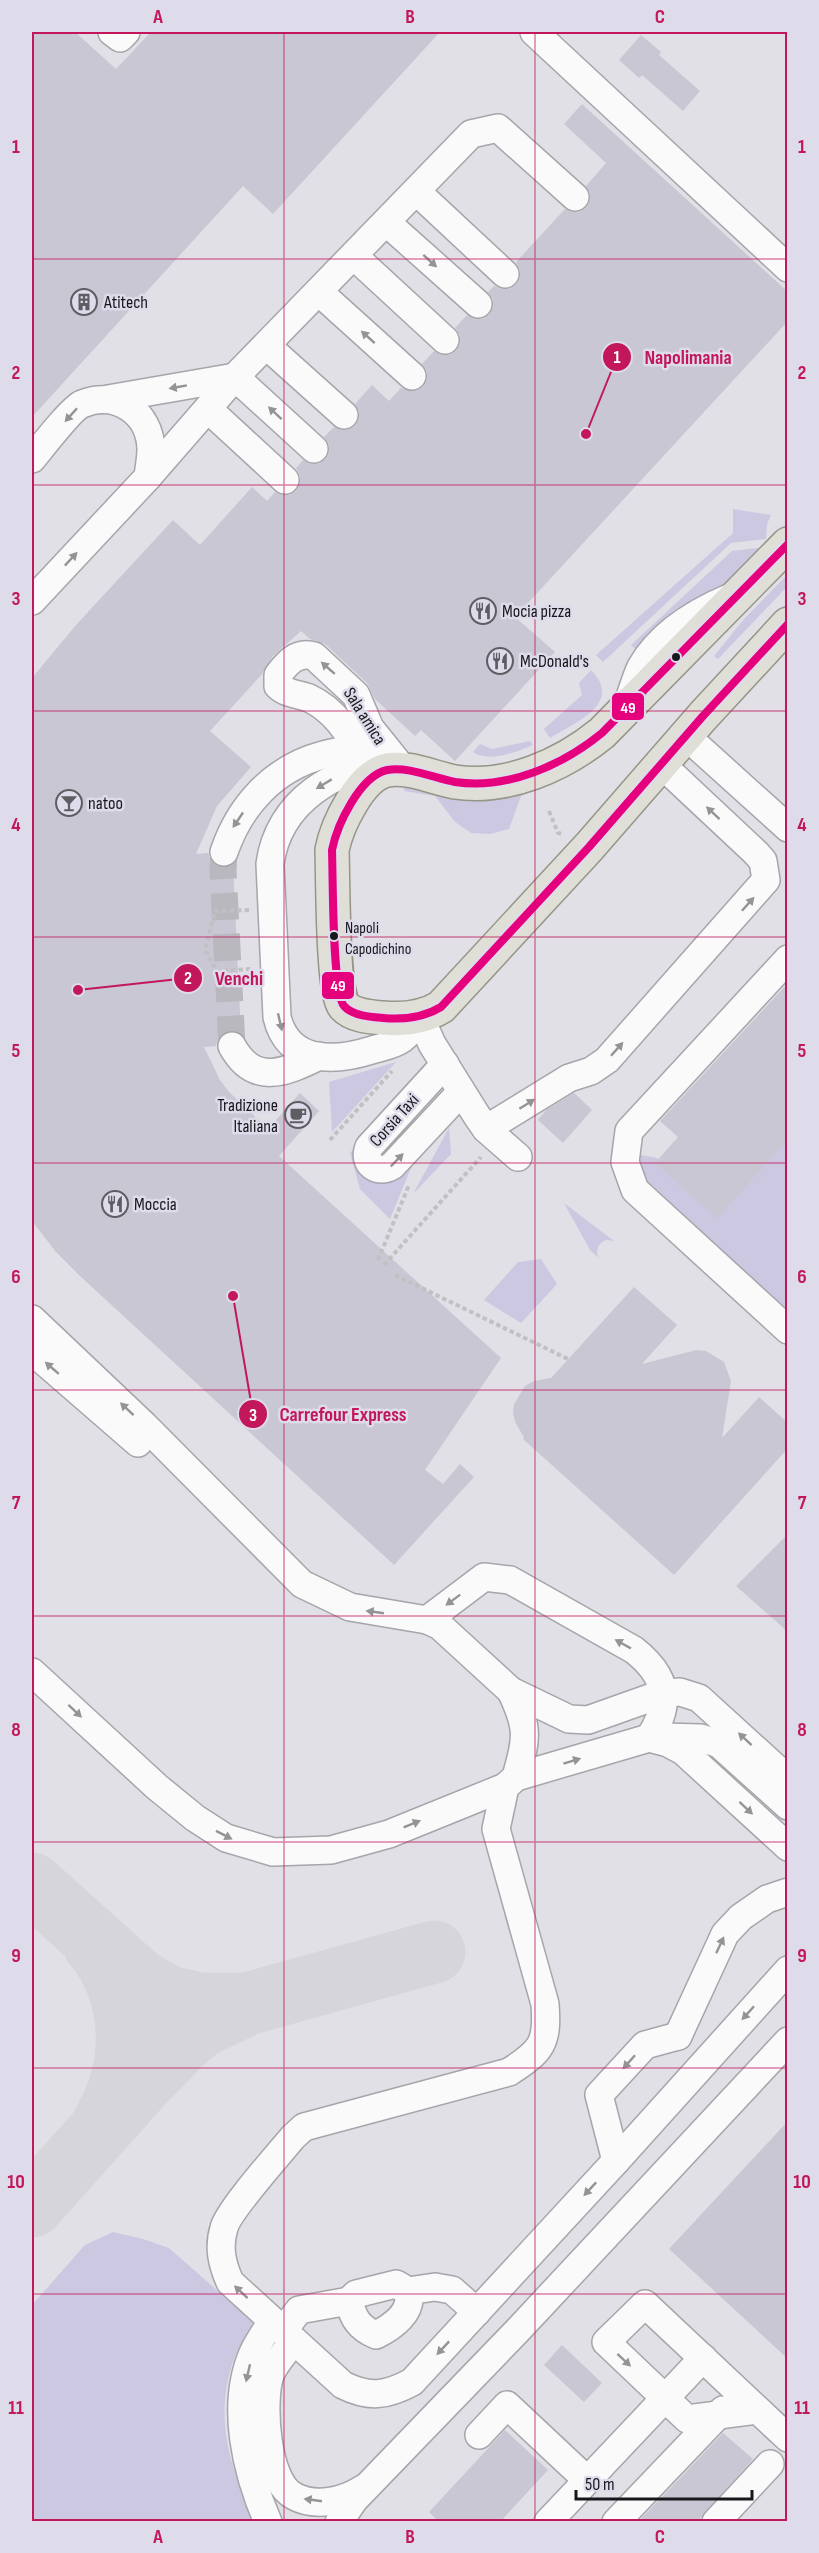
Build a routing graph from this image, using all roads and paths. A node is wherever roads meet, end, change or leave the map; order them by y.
1 (112, 32) edge
2 (126, 32) edge
3 (534, 32) edge
4 (416, 191) junction
5 (575, 197) dead end
6 (386, 222) junction
7 (354, 256) junction
8 (788, 268) edge
9 (505, 274) dead end
10 (319, 292) junction
11 (478, 304) dead end
12 (445, 340) dead end
13 (267, 346) junction
14 (412, 376) dead end
15 (236, 377) junction
16 (108, 399) junction
17 (208, 409) junction
18 (344, 415) dead end
19 (314, 449) dead end
20 (32, 459) edge
21 (148, 477) junction
22 (285, 480) dead end
23 (788, 544) edge
24 (32, 602) edge
25 (788, 624) edge
26 (686, 736) junction
27 (661, 764) junction
28 (364, 765) junction
29 (404, 768) junction
30 (259, 792) junction
31 (549, 811) dead end
32 (788, 828) edge
33 (568, 835) dead end
34 (273, 849) junction
35 (224, 852) tunnel mouth
36 (250, 910) dead end
37 (788, 959) edge
38 (252, 969) dead end
39 (420, 1017) junction
40 (232, 1046) tunnel mouth
41 (320, 1056) junction
42 (444, 1064) junction
43 (393, 1070) dead end
44 (461, 1092) junction
45 (330, 1140) dead end
46 (485, 1142) junction
47 (518, 1157) dead end
48 (409, 1184) dead end
49 (378, 1260) dead end
50 (384, 1265) dead end
51 (395, 1275) dead end
52 (32, 1319) edge
53 (788, 1330) edge
54 (32, 1351) edge
55 (568, 1359) dead end
56 (228, 1510) junction
57 (427, 1620) junction
58 (32, 1672) edge
59 (511, 1691) junction
60 (664, 1693) junction
61 (649, 1738) junction
62 (788, 1779) edge
63 (510, 1782) junction
64 (788, 1806) edge
65 (788, 1847) edge
66 (788, 1892) edge
67 (788, 1970) edge
68 (678, 2036) junction
69 (788, 2041) edge
70 (705, 2061) junction
71 (616, 2161) junction
72 (408, 2291) junction
73 (349, 2301) junction
74 (477, 2312) junction
75 (283, 2331) junction
76 (703, 2358) junction
77 (665, 2398) junction
78 (719, 2414) junction
79 (769, 2416) edge
80 (479, 2435) dead end
81 (770, 2464) dead end
82 (587, 2480) junction
83 (367, 2486) junction
84 (268, 2522) edge
85 (339, 2522) edge
86 (548, 2522) edge
87 (616, 2522) edge
88 (716, 2522) edge

1 - 2 street
3 - 8 street
4 - 5 street
4 - 6 street
4 - 9 street
6 - 7 street
6 -> 11 street
7 - 10 street
7 - 12 street
10 - 13 street
14 -> 10 street
13 - 15 street
13 - 18 street
15 -> 16 street
15 - 17 street
19 -> 15 street
16 -> 20 street
16 - 21 street
17 - 21 street
17 - 22 street
24 -> 21 street
23 - 29 main road
25 - 26 main road
26 - 27 main road
26 - 32 street
27 - 39 main road
46 -> 27 street
28 - 29 main road
29 -> 28 street, Sala amica
28 - 30 street
28 -> 34 street
28 - 39 main road
30 - 34 street
30 -> 35 street
31 - 33 path
34 -> 41 street
36 - 38 path
37 - 53 street
39 - 41 street
39 - 42 street
40 - 41 street
42 - 44 street
42 -> 44 street, Corsia Taxi
43 - 45 path
44 - 46 street
46 - 47 street
46 - 50 path
48 - 49 path
51 - 55 path
56 -> 52 street
56 -> 54 street
57 -> 56 street
57 - 59 street
60 -> 57 street
58 -> 63 street
59 - 60 street
59 - 63 street
60 - 61 street
62 -> 60 street
63 -> 61 street
61 - 64 street
61 -> 65 street
75 -> 63 street
68 -> 66 street
67 -> 70 street
68 - 70 street
68 -> 71 street
69 - 83 street
70 - 71 street
71 -> 74 street
72 - 73 street
72 - 73 street
72 - 74 street
73 - 75 street
74 -> 75 street
83 -> 75 street
75 -> 84 street
76 - 77 street
76 -> 77 street
76 - 79 street
77 - 78 street
77 - 82 street
78 - 79 street
78 - 87 street
80 - 82 street
81 - 88 street
82 - 86 street
83 - 85 street

